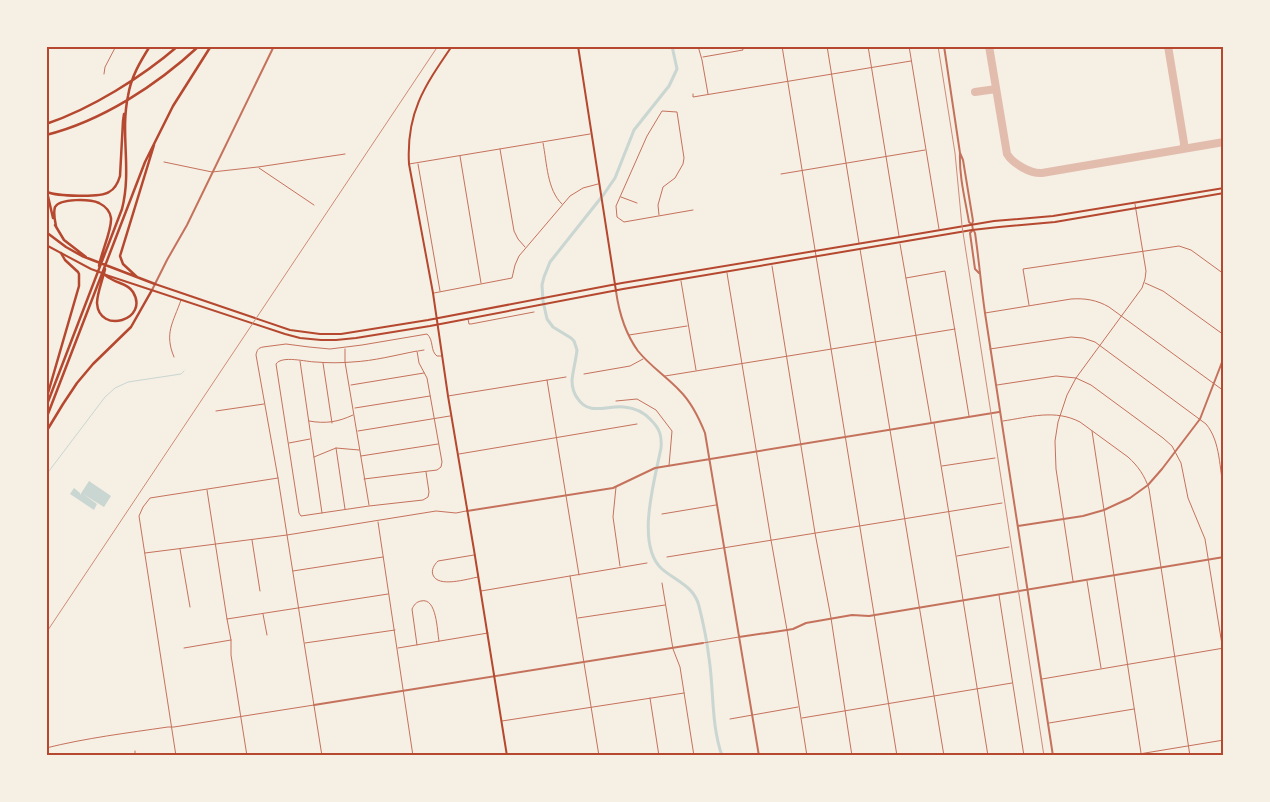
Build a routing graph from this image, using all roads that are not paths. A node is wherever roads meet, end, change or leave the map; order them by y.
1 (116, 46) edge
2 (150, 46) edge
3 (178, 46) edge
4 (199, 46) edge
5 (211, 46) edge
6 (274, 46) edge
7 (452, 46) edge
8 (578, 46) edge
9 (698, 46) edge
10 (742, 46) edge
11 (782, 46) edge
12 (827, 46) edge
13 (868, 46) edge
14 (909, 46) edge
15 (944, 46) edge
16 (702, 57) junction
17 (911, 61) junction
18 (871, 68) junction
19 (104, 74) dead end
20 (832, 74) junction
21 (788, 81) junction
22 (692, 94) dead end
23 (708, 94) junction
24 (126, 108) junction
25 (46, 124) edge
26 (591, 134) junction
27 (46, 135) edge
28 (156, 137) junction
29 (543, 142) junction
30 (500, 149) junction
31 (925, 150) junction
32 (960, 153) junction
33 (346, 154) dead end
34 (460, 156) junction
35 (886, 157) junction
36 (164, 162) dead end
37 (418, 163) junction
38 (409, 164) junction
39 (846, 164) junction
40 (258, 167) junction
41 (802, 171) junction
42 (212, 172) junction
43 (781, 174) dead end
44 (599, 184) junction
45 (1224, 188) edge
46 (47, 191) edge
47 (1224, 193) edge
48 (620, 197) junction
49 (1135, 203) junction
50 (637, 204) dead end
51 (314, 205) dead end
52 (563, 205) junction
53 (46, 208) edge
54 (1136, 208) junction
55 (693, 210) dead end
56 (659, 216) junction
57 (972, 225) junction
58 (56, 226) junction
59 (939, 230) junction
60 (972, 230) junction
61 (46, 232) edge
62 (899, 236) junction
63 (859, 243) junction
64 (900, 243) junction
65 (46, 245) edge
66 (526, 248) junction
67 (1194, 248) dead end
68 (860, 249) junction
69 (815, 251) junction
70 (1142, 251) junction
71 (1192, 251) junction
72 (61, 253) junction
73 (105, 257) junction
74 (816, 257) junction
75 (87, 258) junction
76 (772, 264) junction
77 (727, 272) junction
78 (979, 273) junction
79 (103, 274) junction
80 (1224, 274) edge
81 (137, 277) junction
82 (906, 278) junction
83 (680, 280) junction
84 (99, 282) junction
85 (1144, 283) junction
86 (155, 284) junction
87 (482, 284) junction
88 (615, 284) junction
89 (152, 290) junction
90 (616, 291) junction
91 (440, 292) junction
92 (433, 293) junction
93 (181, 300) junction
94 (1029, 306) junction
95 (534, 312) dead end
96 (985, 312) junction
97 (1121, 316) junction
98 (436, 318) junction
99 (468, 318) junction
100 (437, 324) junction
101 (688, 326) junction
102 (955, 329) junction
103 (628, 335) junction
104 (916, 335) junction
105 (1224, 335) edge
106 (875, 342) junction
107 (1100, 346) junction
108 (345, 347) junction
109 (831, 349) junction
110 (990, 349) junction
111 (424, 350) dead end
112 (417, 351) junction
113 (442, 356) junction
114 (787, 356) junction
115 (174, 357) dead end
116 (1224, 357) edge
117 (644, 358) junction
118 (300, 360) junction
119 (323, 362) junction
120 (345, 362) junction
121 (743, 364) junction
122 (696, 371) junction
123 (424, 373) junction
124 (584, 374) dead end
125 (664, 376) junction
126 (566, 377) dead end
127 (1076, 378) junction
128 (547, 380) junction
129 (1214, 383) junction
130 (350, 385) junction
131 (996, 385) junction
132 (1224, 391) edge
133 (431, 396) junction
134 (448, 396) junction
135 (46, 400) edge
136 (616, 401) dead end
137 (265, 403) junction
138 (46, 407) edge
139 (353, 408) junction
140 (216, 411) dead end
141 (1000, 412) junction
142 (354, 415) junction
143 (1060, 415) junction
144 (451, 416) junction
145 (969, 417) junction
146 (46, 419) edge
147 (435, 419) junction
148 (1200, 419) junction
149 (308, 421) junction
150 (1002, 421) junction
151 (933, 422) junction
152 (332, 423) junction
153 (637, 424) dead end
154 (890, 430) junction
155 (1092, 430) junction
156 (357, 431) junction
157 (46, 432) edge
158 (846, 437) junction
159 (557, 438) junction
160 (310, 439) junction
161 (288, 443) junction
162 (439, 444) junction
163 (801, 444) junction
164 (336, 448) junction
165 (360, 450) junction
166 (757, 451) junction
167 (1176, 452) junction
168 (458, 454) junction
169 (361, 456) junction
170 (314, 457) junction
171 (995, 458) dead end
172 (710, 459) junction
173 (669, 466) junction
174 (941, 467) junction
175 (426, 472) junction
176 (278, 478) junction
177 (364, 479) junction
178 (1148, 484) junction
179 (616, 486) junction
180 (207, 489) junction
181 (1224, 490) edge
182 (566, 495) junction
183 (1002, 503) dead end
184 (718, 505) junction
185 (369, 506) junction
186 (345, 510) junction
187 (1104, 510) junction
188 (467, 511) junction
189 (949, 511) junction
190 (322, 514) junction
191 (662, 514) dead end
192 (904, 518) junction
193 (1064, 519) junction
194 (377, 521) junction
195 (860, 526) junction
196 (1018, 526) junction
197 (815, 533) junction
198 (287, 535) junction
199 (252, 539) junction
200 (771, 540) junction
201 (216, 544) junction
202 (1009, 547) dead end
203 (724, 548) junction
204 (180, 549) junction
205 (145, 553) junction
206 (475, 555) junction
207 (956, 556) junction
208 (383, 557) junction
209 (667, 557) dead end
210 (1224, 557) edge
211 (1209, 560) junction
212 (647, 563) dead end
213 (620, 567) junction
214 (1161, 568) junction
215 (293, 571) junction
216 (579, 575) junction
217 (1114, 575) junction
218 (570, 576) junction
219 (478, 577) junction
220 (1087, 580) junction
221 (1073, 582) junction
222 (662, 583) dead end
223 (1028, 589) junction
224 (260, 591) dead end
225 (481, 591) junction
226 (389, 594) junction
227 (998, 595) junction
228 (963, 600) junction
229 (666, 604) junction
230 (190, 607) dead end
231 (298, 607) junction
232 (919, 608) junction
233 (263, 613) junction
234 (875, 615) junction
235 (226, 618) junction
236 (577, 618) junction
237 (831, 618) junction
238 (394, 630) junction
239 (787, 630) junction
240 (488, 633) junction
241 (267, 635) dead end
242 (739, 637) junction
243 (231, 640) junction
244 (439, 641) junction
245 (304, 643) junction
246 (702, 644) joint
247 (418, 645) junction
248 (184, 648) dead end
249 (397, 648) junction
250 (673, 649) junction
251 (1223, 649) edge
252 (1175, 657) junction
253 (1224, 657) edge
254 (584, 663) junction
255 (1128, 664) junction
256 (1101, 669) junction
257 (495, 677) junction
258 (1041, 679) junction
259 (1012, 684) junction
260 (977, 689) junction
261 (404, 692) junction
262 (684, 692) junction
263 (934, 696) junction
264 (650, 698) junction
265 (889, 704) junction
266 (314, 705) junction
267 (591, 707) junction
268 (799, 707) junction
269 (1134, 709) junction
270 (845, 711) junction
271 (753, 715) junction
272 (240, 718) junction
273 (801, 718) junction
274 (730, 719) dead end
275 (502, 721) junction
276 (1048, 723) junction
277 (172, 727) junction
278 (1224, 740) edge
279 (1188, 746) junction
280 (46, 748) edge
281 (134, 751) dead end
282 (1143, 754) edge
283 (135, 756) edge
284 (176, 756) edge
285 (246, 756) edge
286 (322, 756) edge
287 (413, 756) edge
288 (507, 756) edge
289 (599, 756) edge
290 (659, 756) edge
291 (694, 756) edge
292 (759, 756) edge
293 (807, 756) edge
294 (852, 756) edge
295 (897, 756) edge
296 (944, 756) edge
297 (988, 756) edge
298 (1024, 756) edge
299 (1053, 756) edge
300 (1128, 756) edge
301 (1190, 756) edge

1 - 19 street
2 - 24 highway
3 - 25 highway
4 - 27 highway
5 - 28 highway
6 - 42 street
7 - 38 main road
8 - 26 main road
9 - 16 street
10 - 16 street
11 - 21 street
12 - 20 street
13 - 18 street
14 - 17 street
15 - 32 street
16 - 23 street
17 - 18 street
17 - 31 street
18 - 20 street
18 - 35 street
20 - 21 street
20 - 39 street
21 - 23 street
21 - 41 street
22 - 23 street
24 - 46 highway
24 - 73 highway
26 - 29 street
26 - 44 main road
28 - 73 highway
28 - 81 highway
29 - 30 street
29 - 52 street
30 - 34 street
30 - 66 street
31 - 35 street
31 - 59 street
32 - 57 street
32 - 57 street
33 - 40 street
34 - 37 street
34 - 87 street
35 - 39 street
35 - 62 street
36 - 42 street
37 - 38 street
37 - 91 street
38 - 92 main road
39 - 41 street
39 - 63 street
40 - 42 street
40 - 51 street
41 - 43 street
41 - 69 street
42 - 86 street
44 - 52 street
44 - 88 main road
45 - 49 main road
46 - 53 highway
46 - 58 highway
47 - 54 main road
48 - 50 street
48 - 56 street
48 - 56 street
49 - 54 street
49 - 57 main road
52 - 66 street
54 - 60 main road
54 - 70 street
55 - 56 street
57 - 59 main road
57 - 60 street
58 - 73 highway
58 - 75 highway
59 - 62 main road
60 - 64 main road
60 - 78 street
60 - 78 street
61 - 75 highway
62 - 63 main road
63 - 69 main road
64 - 68 main road
64 - 82 street
65 - 72 main road
66 - 87 street
67 - 71 street
68 - 74 main road
68 - 106 street
69 - 74 street
69 - 88 main road
70 - 71 street
70 - 85 street
70 - 94 street
71 - 80 street
72 - 79 main road
72 - 135 highway
73 - 84 highway
73 - 84 highway
74 - 76 main road
74 - 109 street
75 - 81 highway
76 - 77 main road
76 - 114 street
77 - 83 main road
77 - 121 street
78 - 96 street
79 - 84 highway
79 - 89 main road
81 - 86 highway
82 - 102 street
82 - 104 street
83 - 90 main road
83 - 101 street
84 - 138 highway
84 - 146 highway
85 - 97 street
85 - 105 street
86 - 89 street
86 - 98 main road
87 - 91 street
88 - 90 main road
88 - 98 main road
89 - 93 main road
89 - 157 highway
90 - 99 main road
90 - 103 street
91 - 92 street
92 - 98 main road
93 - 100 main road
93 - 115 street
94 - 96 street
94 - 97 street
95 - 99 street
96 - 110 street
97 - 107 street
97 - 129 street
98 - 100 main road
99 - 100 main road
100 - 113 main road
101 - 103 street
101 - 122 street
102 - 104 street
102 - 145 street
103 - 117 street
104 - 106 street
104 - 151 street
106 - 109 street
106 - 154 street
107 - 110 street
107 - 127 street
107 - 148 street
108 - 113 street
108 - 120 street
108 - 137 street
109 - 114 street
109 - 158 street
110 - 131 street
111 - 112 street
112 - 120 street
112 - 123 street
113 - 134 main road
114 - 121 street
114 - 163 street
116 - 129 street
117 - 124 street
117 - 125 street
118 - 119 street
118 - 149 street
118 - 161 street
119 - 120 street
119 - 152 street
120 - 130 street
121 - 122 street
121 - 166 street
122 - 125 street
123 - 130 street
123 - 133 street
125 - 172 street
126 - 128 street
127 - 131 street
127 - 143 street
127 - 167 street
128 - 134 street
128 - 159 street
129 - 132 street
129 - 148 street
130 - 139 street
131 - 141 street
133 - 139 street
133 - 147 street
134 - 144 main road
136 - 173 street
137 - 140 street
137 - 176 street
139 - 142 street
141 - 145 street
141 - 150 street
142 - 152 street
142 - 156 street
143 - 150 street
143 - 155 street
143 - 193 street
144 - 147 street
144 - 168 main road
145 - 151 street
147 - 156 street
147 - 162 street
148 - 167 street
148 - 181 street
149 - 152 street
149 - 160 street
150 - 196 street
151 - 154 street
151 - 174 street
153 - 159 street
154 - 158 street
154 - 192 street
155 - 178 street
155 - 187 street
156 - 165 street
158 - 163 street
158 - 195 street
159 - 168 street
159 - 182 street
160 - 161 street
160 - 170 street
161 - 190 street
162 - 169 street
162 - 175 street
163 - 166 street
163 - 197 street
164 - 165 street
164 - 170 street
164 - 186 street
165 - 169 street
166 - 172 street
166 - 200 street
167 - 178 street
167 - 211 street
168 - 188 main road
169 - 177 street
170 - 190 street
171 - 174 street
172 - 173 street
172 - 184 street
173 - 179 street
174 - 189 street
175 - 177 street
175 - 185 street
176 - 180 street
176 - 198 street
177 - 185 street
178 - 187 street
178 - 214 street
179 - 182 street
179 - 213 street
180 - 201 street
180 - 205 street
182 - 188 street
182 - 216 street
183 - 189 street
184 - 191 street
184 - 203 street
185 - 186 street
186 - 190 street
187 - 193 street
187 - 217 street
188 - 194 street
188 - 206 main road
189 - 192 street
189 - 207 street
192 - 195 street
192 - 232 street
193 - 196 street
193 - 221 street
194 - 198 street
194 - 208 street
195 - 197 street
195 - 234 street
196 - 223 street
197 - 200 street
197 - 237 street
198 - 199 street
198 - 215 street
199 - 201 street
199 - 224 street
200 - 203 street
200 - 239 street
201 - 204 street
201 - 235 street
202 - 207 street
203 - 209 street
203 - 242 street
204 - 205 street
204 - 230 street
205 - 277 street
206 - 219 main road
206 - 219 street
207 - 228 street
208 - 215 street
208 - 226 street
210 - 211 street
211 - 214 street
211 - 251 street
212 - 213 street
213 - 216 street
214 - 217 street
214 - 252 street
215 - 231 street
216 - 218 street
217 - 220 street
217 - 255 street
218 - 225 street
218 - 236 street
219 - 225 main road
220 - 221 street
220 - 256 street
221 - 223 street
222 - 229 street
223 - 227 street
223 - 258 street
225 - 240 main road
226 - 231 street
226 - 238 street
227 - 228 street
227 - 259 street
228 - 232 street
228 - 260 street
229 - 236 street
229 - 250 street
231 - 233 street
231 - 245 street
232 - 234 street
232 - 263 street
233 - 235 street
233 - 241 street
234 - 237 street
234 - 265 street
235 - 243 street
236 - 254 street
237 - 239 street
237 - 270 street
238 - 245 street
238 - 249 street
239 - 242 street
239 - 268 street
240 - 244 street
240 - 257 main road
242 - 246 street
242 - 271 street
243 - 248 street
243 - 272 street
244 - 247 street
244 - 247 street
245 - 266 street
246 - 250 street
247 - 249 street
249 - 261 street
250 - 254 street
250 - 262 street
251 - 252 street
251 - 253 street
252 - 255 street
252 - 279 street
254 - 257 street
254 - 267 street
255 - 256 street
255 - 269 street
256 - 258 street
257 - 261 street
257 - 275 main road
258 - 276 street
259 - 260 street
259 - 298 street
260 - 263 street
260 - 297 street
261 - 266 street
261 - 287 street
262 - 264 street
262 - 291 street
263 - 265 street
263 - 296 street
264 - 267 street
264 - 290 street
265 - 270 street
265 - 295 street
266 - 272 street
266 - 286 street
267 - 275 street
267 - 289 street
268 - 271 street
268 - 273 street
269 - 276 street
269 - 282 street
270 - 273 street
270 - 294 street
271 - 274 street
271 - 292 street
272 - 277 street
272 - 285 street
273 - 293 street
275 - 288 main road
276 - 299 street
277 - 280 street
277 - 284 street
278 - 279 street
279 - 282 street
279 - 301 street
281 - 283 street
282 - 300 street

